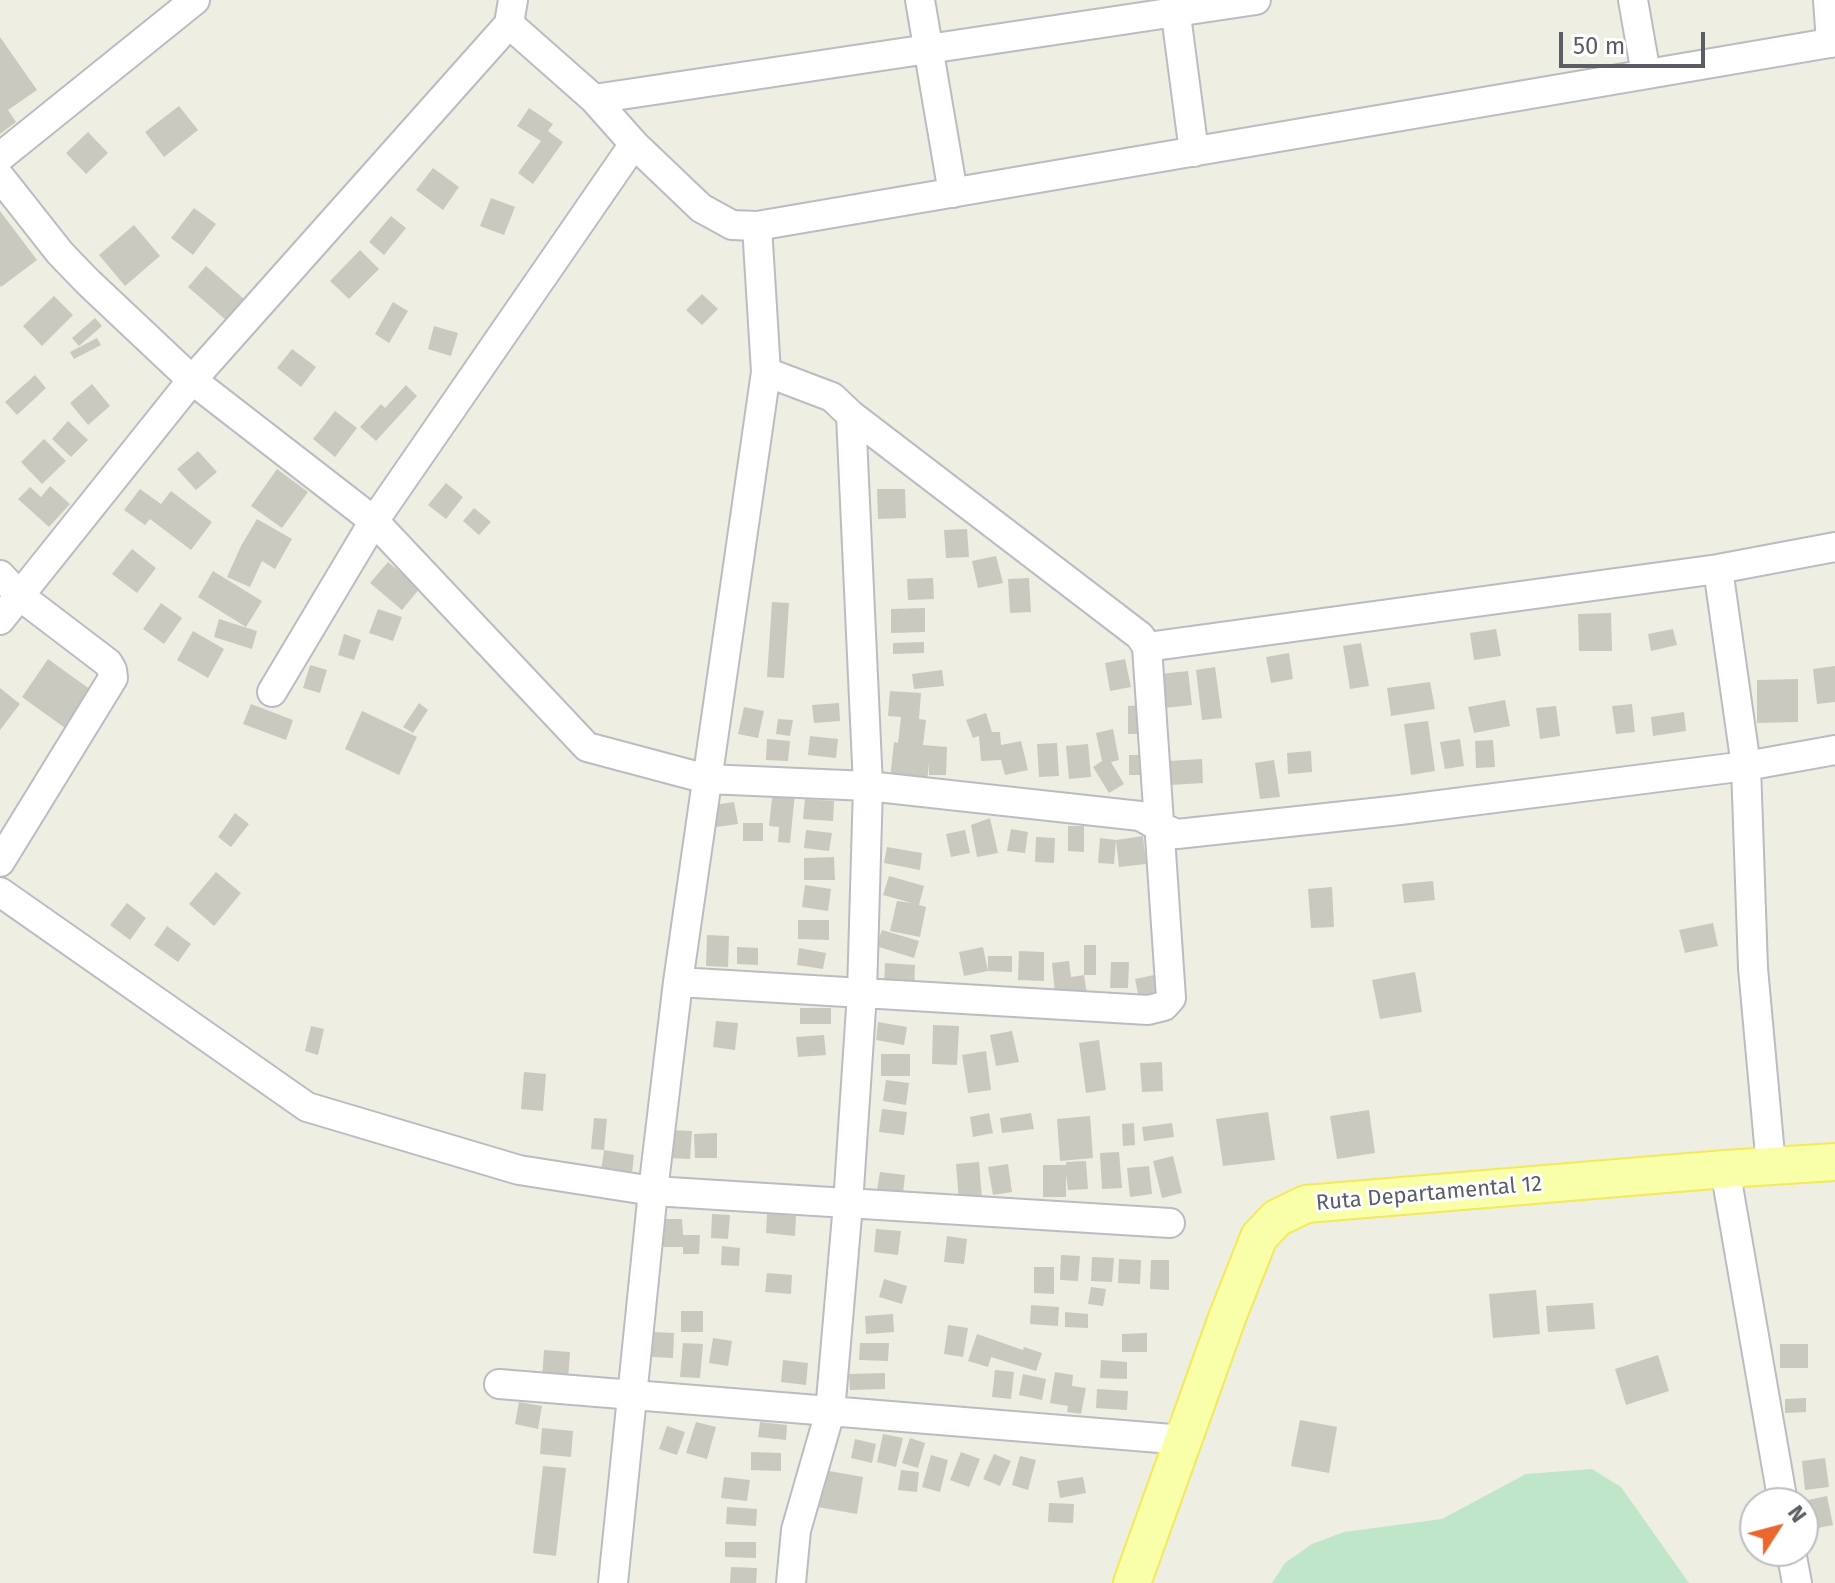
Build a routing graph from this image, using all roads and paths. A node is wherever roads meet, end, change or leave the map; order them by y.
1 (920, 0) edge
2 (1256, 0) edge
3 (1633, 0) edge
4 (1828, 0) edge
5 (184, 3) edge
6 (1175, 6) edge
7 (511, 12) edge
8 (1833, 43) edge
9 (928, 49) junction
10 (1646, 74) junction
11 (594, 99) junction
12 (634, 144) junction
13 (1194, 152) junction
14 (0, 157) edge
15 (0, 177) edge
16 (953, 193) junction
17 (757, 226) junction
18 (766, 372) junction
19 (192, 380) junction
20 (851, 415) junction
21 (374, 521) junction
22 (1835, 547) edge
23 (1718, 569) junction
24 (0, 575) edge
25 (20, 596) junction
26 (0, 620) edge
27 (1147, 647) junction
28 (272, 692) dead end
29 (1835, 750) edge
30 (1746, 766) junction
31 (707, 779) junction
32 (868, 786) junction
33 (1158, 826) junction
34 (0, 862) edge
35 (0, 892) edge
36 (678, 982) junction
37 (862, 993) junction
38 (1835, 1162) edge
39 (1771, 1166) junction
40 (1725, 1169) junction
41 (653, 1191) junction
42 (848, 1204) junction
43 (1170, 1223) dead end
44 (499, 1384) dead end
45 (632, 1395) junction
46 (830, 1412) junction
47 (1184, 1440) junction
48 (1780, 1487) edge
49 (613, 1583) edge
50 (791, 1583) edge
51 (1132, 1583) edge

1 - 9 street
2 - 6 street
3 - 10 street
4 - 8 street
5 - 14 street
6 - 9 street
6 - 13 street
7 - 11 street
7 - 19 street
8 - 10 street
9 - 11 street
9 - 16 street
10 - 13 street
11 - 12 street
12 - 17 street
12 - 21 street
13 - 16 street
15 - 19 street
16 - 17 street
17 - 18 street
18 - 20 street
18 - 31 street
19 - 21 street
19 - 25 street
20 - 27 street
20 - 32 street
21 - 28 street
21 - 31 street
22 - 23 street
23 - 27 street
23 - 30 street
24 - 25 street
25 - 26 street
25 - 34 street
27 - 33 street
29 - 30 street
30 - 33 street
30 - 39 street
31 - 32 street
31 - 36 street
32 - 33 street
32 - 37 street
33 - 37 street
35 - 41 street
36 - 37 street
36 - 41 street
37 - 42 street
38 - 39 main road, Ruta Departamental 12
39 - 40 main road, Ruta Departamental 12
40 - 47 main road, Ruta Departamental 12
40 - 48 street
41 - 42 street
41 - 45 street
42 - 43 street
42 - 46 street
44 - 45 street
45 - 46 street
45 - 49 street
46 - 47 street
46 - 50 street
47 - 51 main road, Ruta Departamental 12

